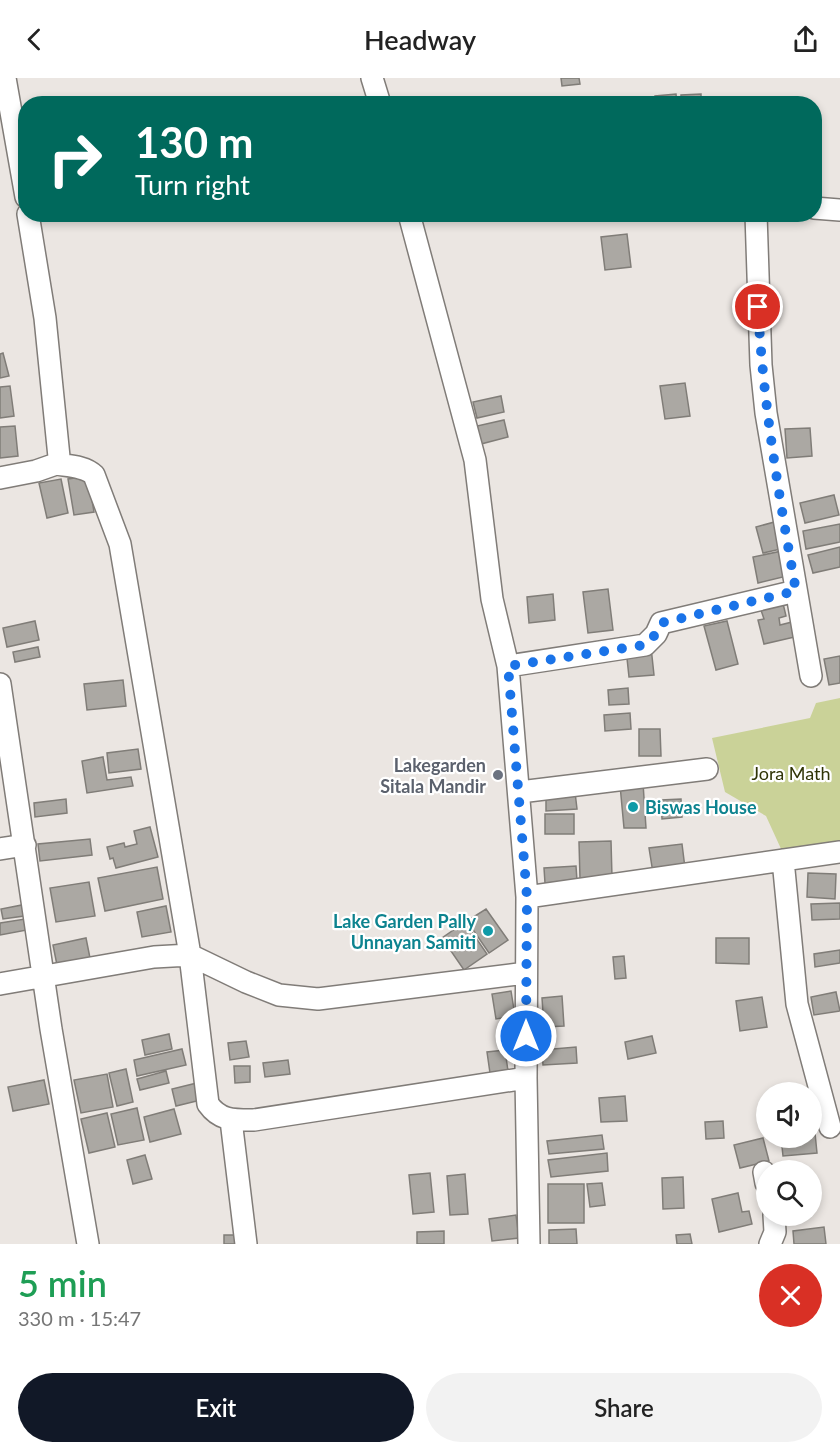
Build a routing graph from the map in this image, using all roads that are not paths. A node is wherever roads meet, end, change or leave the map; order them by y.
1 (5, 78) edge
2 (372, 78) edge
3 (378, 96) edge
4 (18, 152) edge
5 (822, 209) edge
6 (840, 210) edge
7 (29, 222) edge
8 (411, 222) edge
9 (756, 222) edge
10 (56, 464) junction
11 (0, 478) edge
12 (796, 591) junction
13 (508, 666) junction
14 (811, 676) dead end
15 (0, 684) edge
16 (707, 769) dead end
17 (520, 792) junction
18 (25, 845) junction
19 (0, 849) edge
20 (840, 852) edge
21 (783, 860) junction
22 (527, 897) junction
23 (190, 955) junction
24 (526, 973) junction
25 (44, 976) junction
26 (0, 984) edge
27 (526, 1078) junction
28 (231, 1120) junction
29 (830, 1127) dead end
30 (775, 1226) edge
31 (88, 1244) edge
32 (246, 1244) edge
33 (530, 1244) edge
34 (770, 1244) edge

1 - 4 street
2 - 3 street
5 - 6 street
7 - 10 street
8 - 13 street
9 - 12 street
10 - 11 street
10 - 23 street
12 - 13 street
12 - 14 street
13 - 17 street
15 - 18 street
16 - 17 street
17 - 22 street
18 - 19 street
18 - 25 street
20 - 21 street
21 - 22 street
21 - 29 street
22 - 24 street
23 - 24 street
23 - 25 street
23 - 28 street
24 - 27 street
25 - 26 street
25 - 31 street
27 - 28 street
27 - 33 street
28 - 32 street
30 - 34 street

